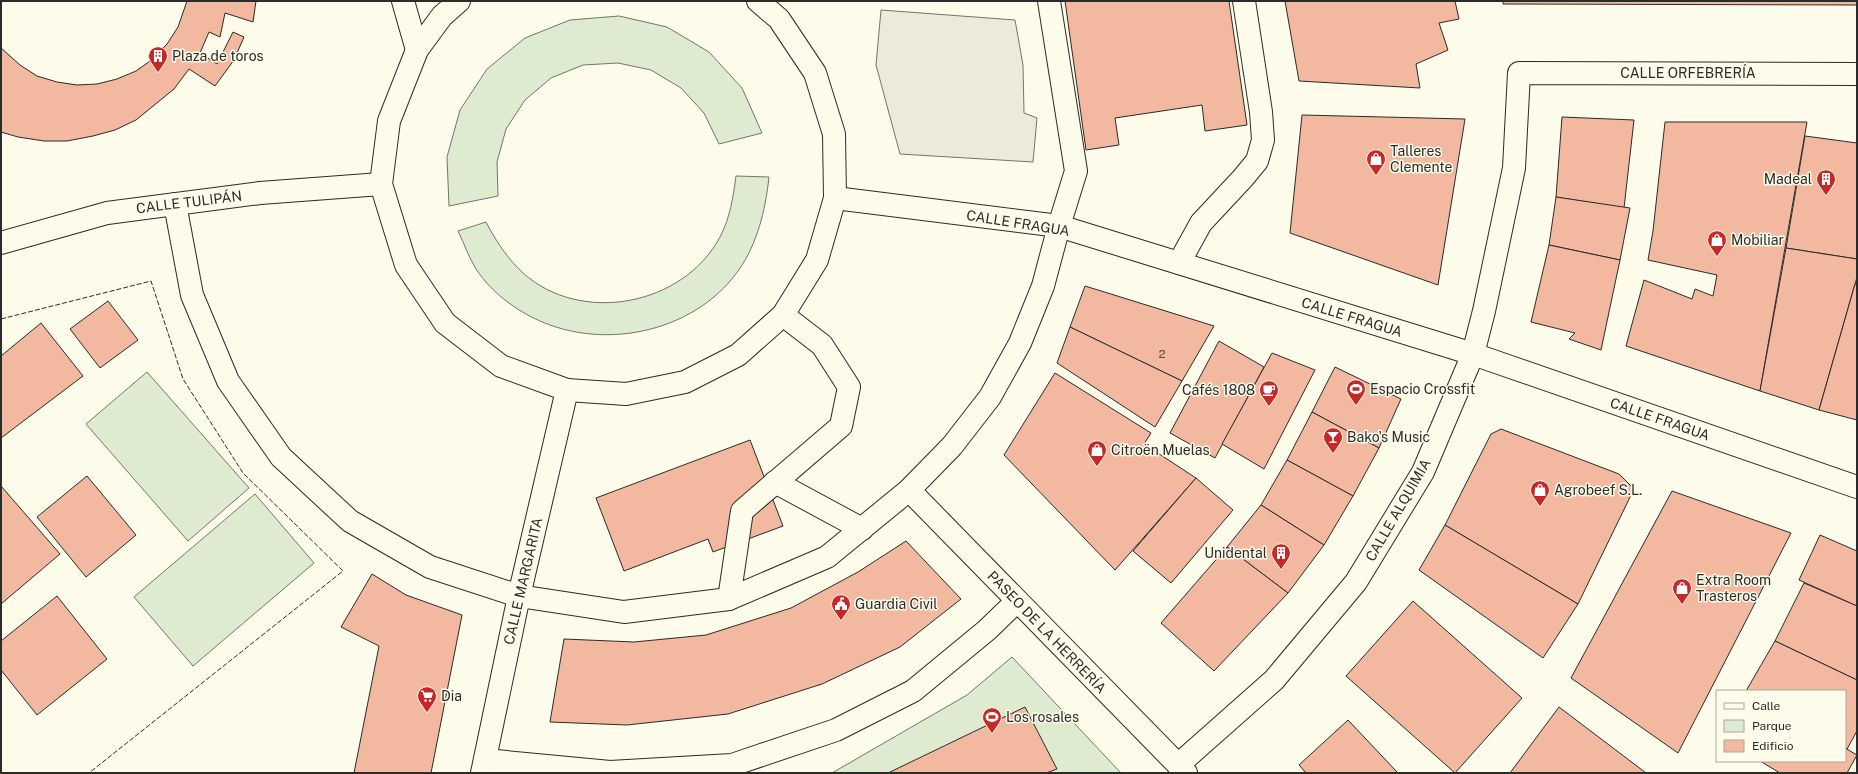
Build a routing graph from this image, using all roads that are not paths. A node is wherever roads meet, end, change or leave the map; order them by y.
1 (403, 1) edge
2 (459, 1) edge
3 (758, 1) edge
4 (1049, 1) edge
5 (1244, 1) edge
6 (417, 50) junction
7 (1519, 73) joint
8 (1857, 74) edge
9 (381, 184) junction
10 (834, 198) junction
11 (175, 204) junction
12 (1058, 226) junction
13 (1, 243) edge
14 (1179, 263) junction
15 (783, 315) junction
16 (1473, 354) junction
17 (567, 390) junction
18 (775, 482) junction
19 (1857, 487) edge
20 (909, 490) junction
21 (862, 529) junction
22 (519, 596) junction
23 (729, 599) junction
24 (1017, 601) junction
25 (483, 766) edge
26 (1182, 769) edge

1 - 6 main road
2 - 6 main road
3 - 10 main road
4 - 12 main road
5 - 14 main road
6 - 9 main road
7 - 8 main road, CALLE ORFEBRERÍA
7 - 16 main road, CALLE ALQUIMIA
9 - 11 main road, CALLE TULIPÁN
9 - 17 main road
10 - 12 main road, CALLE FRAGUA
10 - 15 main road
11 - 13 main road, CALLE TULIPÁN
11 - 22 main road
12 - 14 main road, CALLE FRAGUA
12 - 20 main road
14 - 16 main road, CALLE FRAGUA
15 - 17 main road
15 - 18 main road
16 - 19 main road, CALLE FRAGUA
16 - 26 main road, CALLE ALQUIMIA
17 - 22 main road, CALLE MARGARITA
18 - 21 main road
18 - 23 main road
20 - 21 main road
20 - 24 main road, PASEO DE LA HERRERÍA
21 - 23 main road
22 - 23 main road
22 - 25 main road, CALLE MARGARITA
24 - 25 main road
24 - 26 main road, PASEO DE LA HERRERÍA

